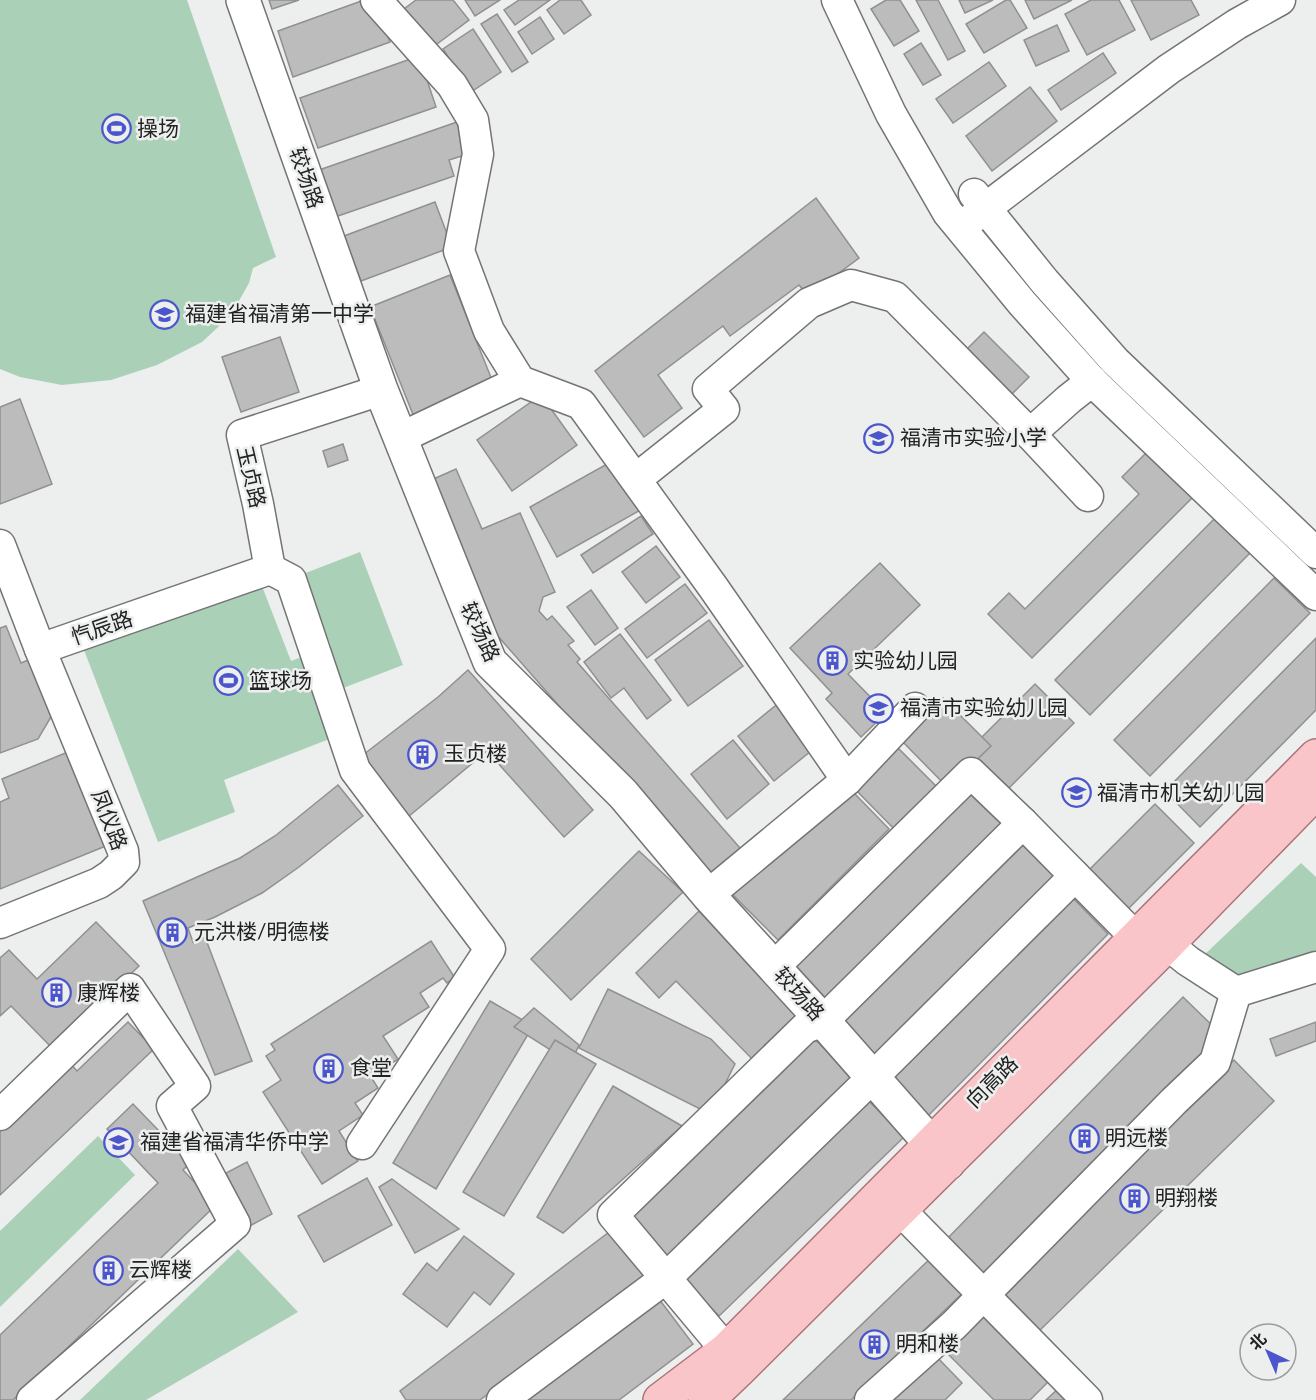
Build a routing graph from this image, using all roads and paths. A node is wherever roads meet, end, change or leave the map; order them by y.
1 (243, 0) edge
2 (376, 0) edge
3 (837, 0) edge
4 (1249, 0) edge
5 (1280, 0) edge
6 (980, 202) junction
7 (954, 220) junction
8 (520, 381) junction
9 (1092, 381) junction
10 (381, 390) junction
11 (1030, 434) junction
12 (400, 438) junction
13 (636, 479) junction
14 (1088, 496) dead end
15 (0, 545) edge
16 (1316, 553) edge
17 (281, 575) junction
18 (1316, 595) edge
19 (40, 650) junction
20 (915, 708) dead end
21 (1316, 756) edge
22 (847, 780) junction
23 (1316, 792) edge
24 (1023, 823) junction
25 (1076, 876) junction
26 (708, 895) junction
27 (0, 923) edge
28 (1152, 946) junction
29 (774, 967) junction
30 (1316, 967) edge
31 (1236, 992) junction
32 (823, 1021) junction
33 (872, 1078) junction
34 (0, 1115) edge
35 (362, 1144) dead end
36 (948, 1164) junction
37 (900, 1210) junction
38 (666, 1278) junction
39 (984, 1295) junction
40 (733, 1360) junction
41 (714, 1398) edge
42 (32, 1400) edge
43 (502, 1400) edge
44 (660, 1400) edge
45 (870, 1400) edge
46 (1087, 1400) edge

1 - 10 street, 较场路
2 - 8 street
3 - 7 street
4 - 6 street
5 - 6 street
6 - 7 street
6 - 16 street
7 - 9 street
8 - 12 street
8 - 13 street
9 - 11 street
9 - 18 street
10 - 12 street, 较场路
10 - 17 street, 玉贞路
11 - 13 street
11 - 14 street
12 - 26 street, 较场路
13 - 22 street
15 - 19 street
17 - 19 street, 忾辰路
17 - 35 street
19 - 27 street, 凤仪路
20 - 22 street
21 - 28 main road, 向高路
22 - 26 street
23 - 28 main road, 向高路
24 - 25 street
24 - 29 street
24 - 32 street
25 - 28 street
25 - 33 street
26 - 29 street, 较场路
28 - 31 street
28 - 36 main road, 向高路
28 - 40 main road, 向高路
29 - 32 street, 较场路
30 - 31 street
31 - 39 street
32 - 33 street, 较场路
32 - 38 street
33 - 36 street, 较场路
33 - 38 street
34 - 42 street
36 - 37 main road, 向高路
37 - 39 street
37 - 40 main road, 向高路
38 - 40 street
38 - 43 street
39 - 45 street
39 - 46 street
40 - 41 main road, 向高路
40 - 44 main road, 向高路

